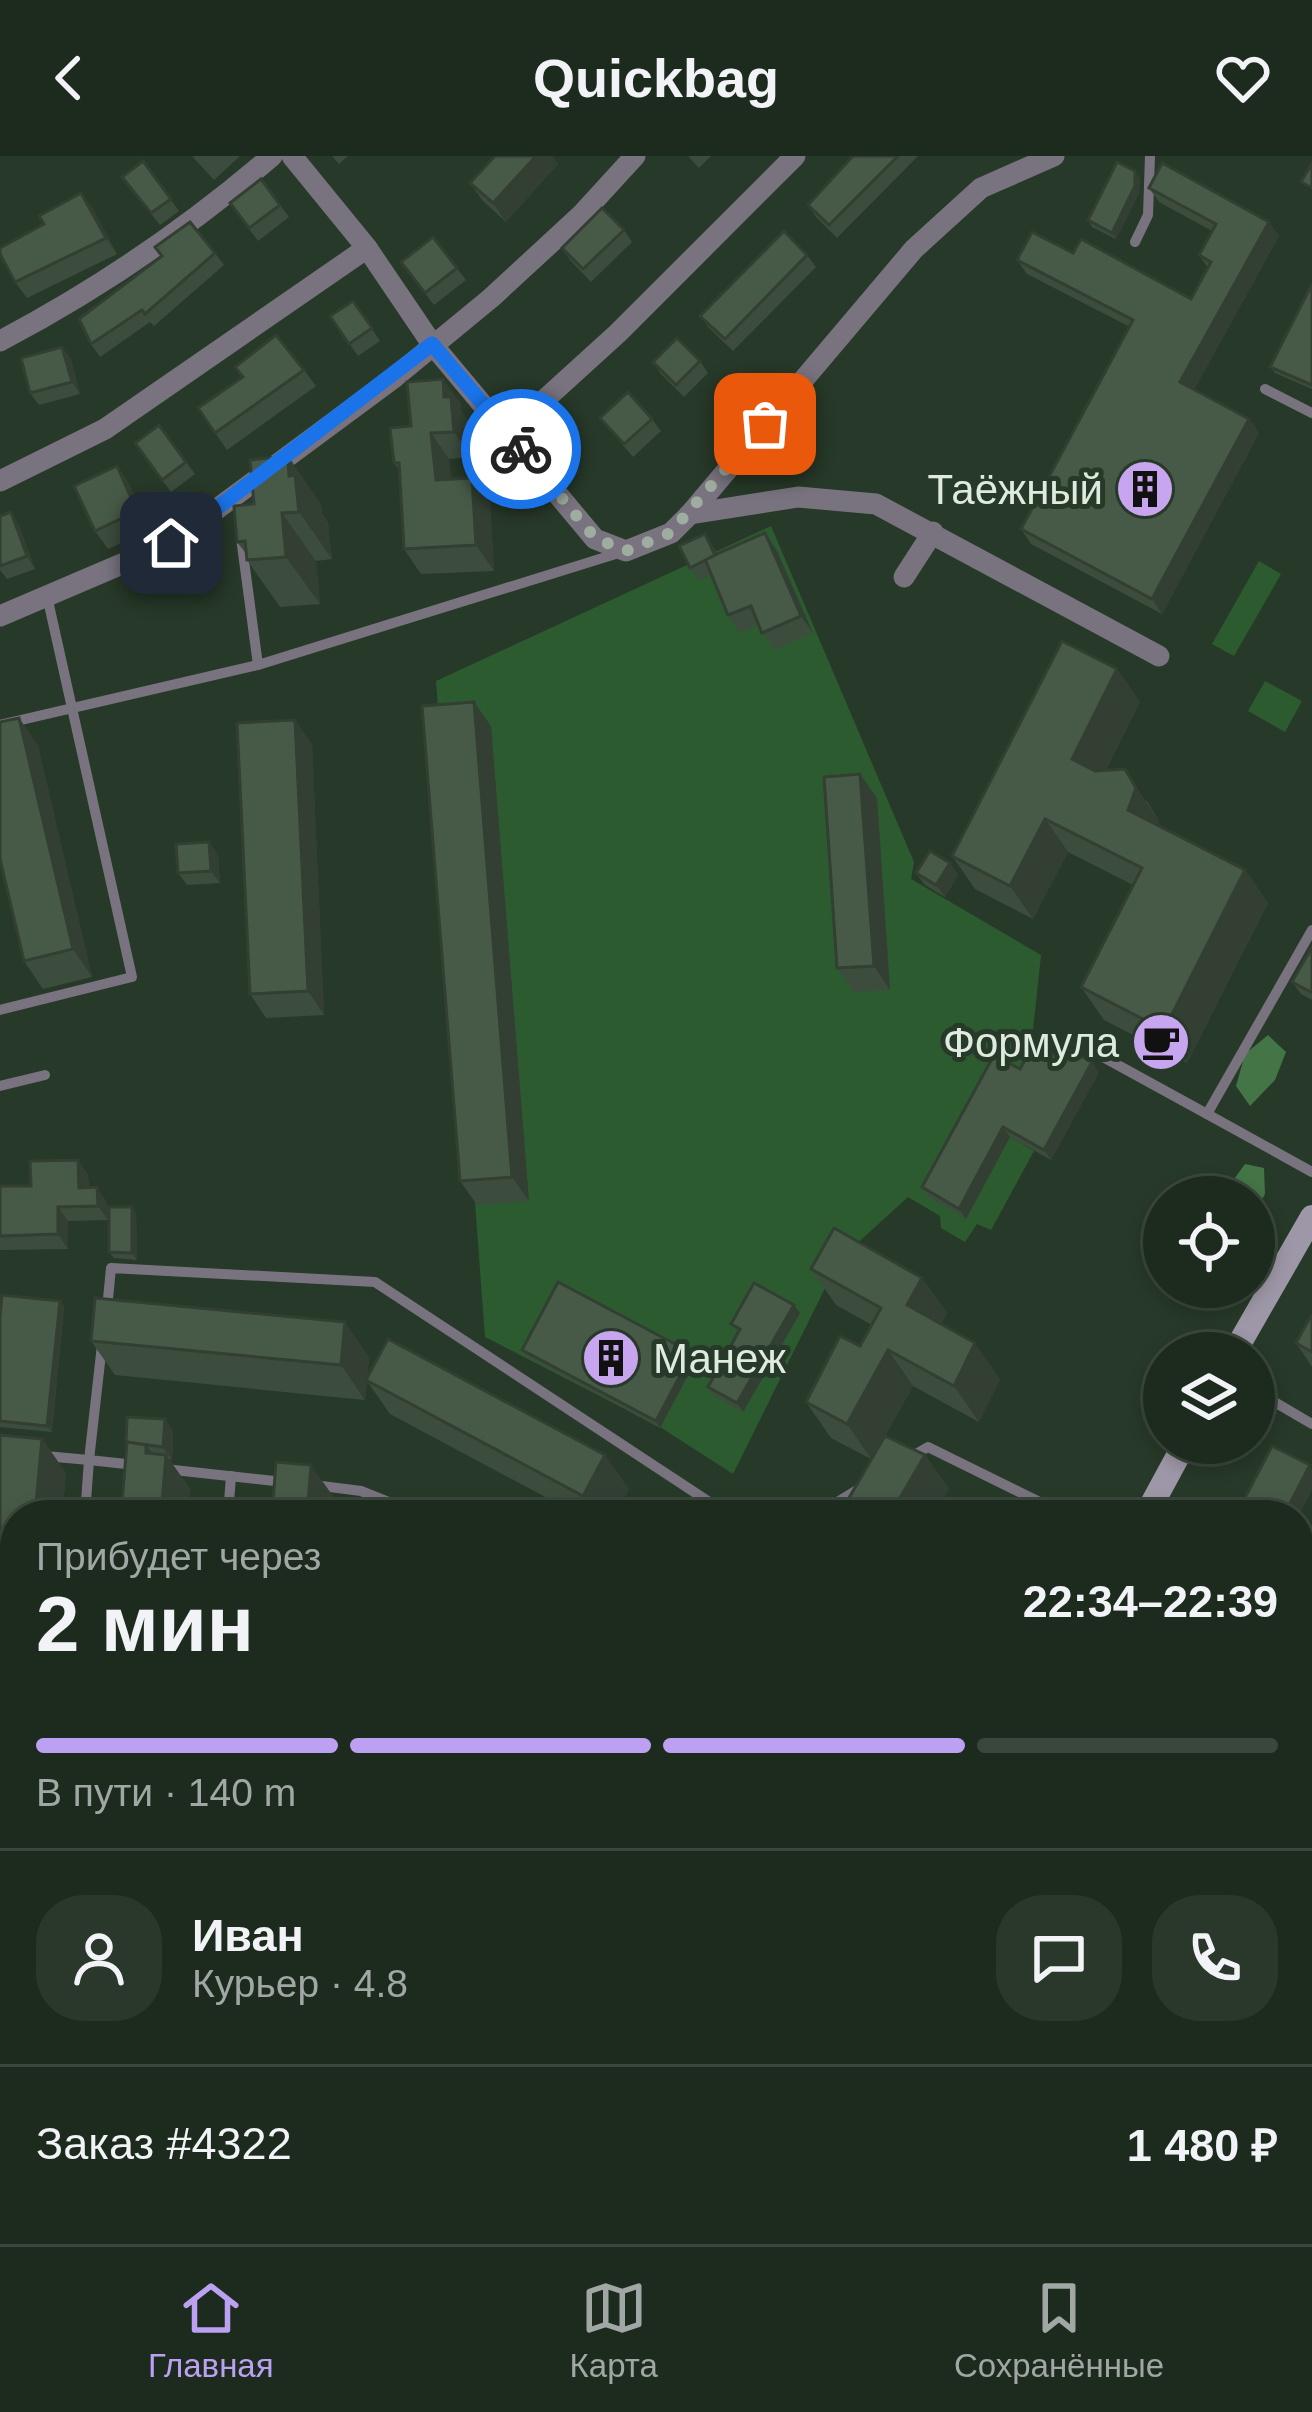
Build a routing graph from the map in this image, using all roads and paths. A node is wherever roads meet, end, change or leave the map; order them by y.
1 (272, 156) edge
2 (292, 156) edge
3 (635, 156) edge
4 (795, 156) edge
5 (1054, 156) edge
6 (1150, 156) edge
7 (1135, 242) dead end
8 (367, 248) junction
9 (0, 341) edge
10 (432, 344) junction
11 (1264, 389) dead end
12 (1312, 413) edge
13 (508, 433) junction
14 (0, 481) edge
15 (690, 514) junction
16 (933, 532) junction
17 (240, 533) edge
18 (626, 551) junction
19 (904, 577) dead end
20 (47, 596) junction
21 (0, 616) edge
22 (1159, 656) dead end
23 (258, 665) junction
24 (72, 708) junction
25 (0, 725) edge
26 (1312, 930) edge
27 (0, 1010) edge
28 (1094, 1052) dead end
29 (45, 1075) dead end
30 (0, 1086) edge
31 (1207, 1114) junction
32 (1312, 1172) edge
33 (1312, 1216) edge
34 (1246, 1332) edge
35 (1275, 1402) edge
36 (1312, 1424) edge
37 (22, 1454) edge
38 (89, 1460) junction
39 (1174, 1464) edge
40 (891, 1469) edge
41 (231, 1476) junction
42 (872, 1481) edge
43 (86, 1500) edge
44 (229, 1500) edge
45 (384, 1500) edge
46 (706, 1500) edge
47 (841, 1500) edge
48 (1036, 1500) edge
49 (1154, 1500) edge

1 - 9 street
2 - 8 street
3 - 10 street
4 - 13 street
5 - 15 street
6 - 7 lane
8 - 10 street
8 - 14 street
10 - 13 street
10 - 20 street
11 - 12 lane
13 - 18 street
15 - 16 street
15 - 18 street
16 - 19 street
16 - 22 street
17 - 23 lane
18 - 23 lane
20 - 21 street
20 - 24 lane
23 - 24 lane
24 - 25 lane
24 - 27 lane
26 - 31 lane
28 - 31 lane
29 - 30 lane
31 - 32 lane
33 - 34 main road
35 - 36 lane
37 - 38 lane
38 - 41 lane
38 - 43 lane
38 - 46 lane
39 - 49 main road
40 - 48 lane
41 - 44 lane
41 - 45 lane
42 - 47 lane

